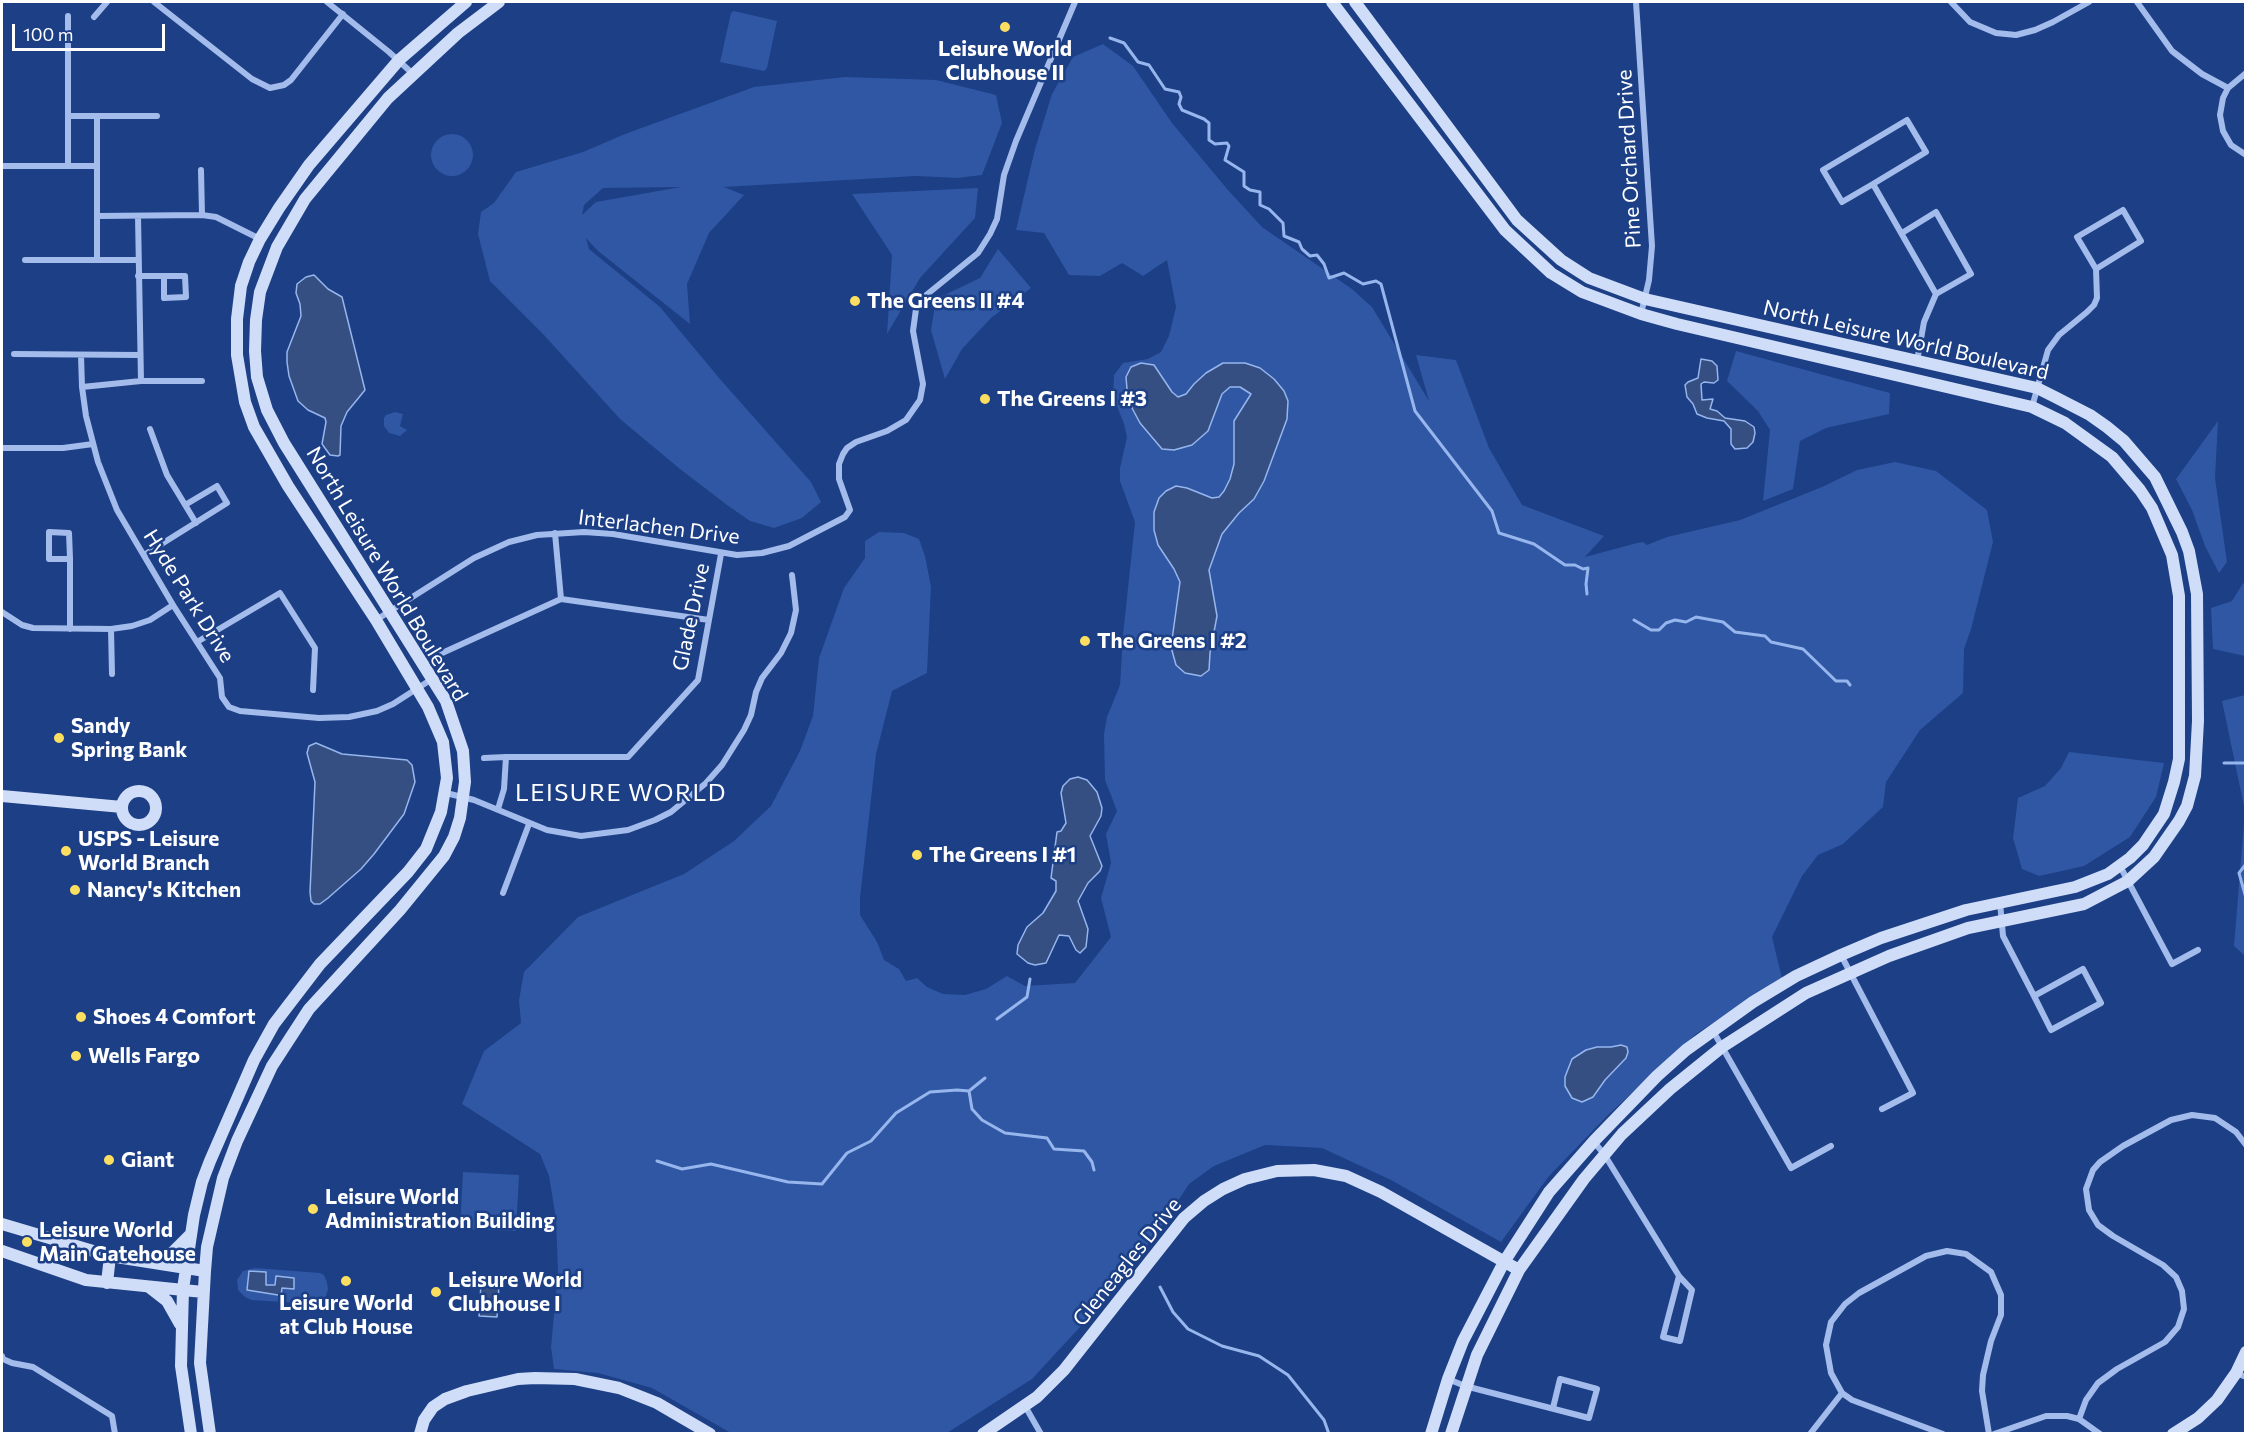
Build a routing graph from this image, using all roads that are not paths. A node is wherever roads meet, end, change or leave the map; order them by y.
1 (106, 2) edge
2 (154, 2) edge
3 (327, 2) edge
4 (466, 2) edge
5 (499, 2) edge
6 (1075, 2) edge
7 (1332, 2) edge
8 (1355, 2) edge
9 (1636, 2) edge
10 (1951, 2) edge
11 (2089, 2) edge
12 (2137, 2) edge
13 (343, 14) junction
14 (68, 16) dead end
15 (94, 17) dead end
16 (399, 60) junction
17 (412, 73) junction
18 (2246, 73) edge
19 (2228, 88) junction
20 (68, 116) junction
21 (97, 116) junction
22 (157, 116) dead end
23 (2246, 155) edge
24 (2, 166) edge
25 (68, 166) junction
26 (97, 166) junction
27 (201, 170) dead end
28 (1873, 184) junction
29 (202, 215) junction
30 (97, 216) junction
31 (138, 216) junction
32 (1902, 233) junction
33 (260, 239) junction
34 (26, 260) dead end
35 (96, 260) junction
36 (138, 260) junction
37 (2096, 269) junction
38 (138, 276) junction
39 (164, 276) junction
40 (1936, 294) junction
41 (1646, 298) junction
42 (1641, 314) junction
43 (14, 354) dead end
44 (81, 354) junction
45 (140, 354) junction
46 (1917, 361) junction
47 (141, 381) junction
48 (202, 381) dead end
49 (82, 387) junction
50 (2037, 388) junction
51 (2032, 406) junction
52 (150, 429) dead end
53 (93, 444) junction
54 (2, 448) edge
55 (185, 505) junction
56 (196, 523) junction
57 (555, 533) junction
58 (721, 554) junction
59 (144, 555) junction
60 (70, 559) junction
61 (792, 575) dead end
62 (561, 599) junction
63 (173, 605) junction
64 (388, 611) junction
65 (2, 612) edge
66 (376, 620) junction
67 (709, 620) junction
68 (70, 629) junction
69 (111, 629) junction
70 (197, 642) junction
71 (440, 654) dead end
72 (112, 674) dead end
73 (432, 679) junction
74 (416, 688) junction
75 (313, 690) dead end
76 (484, 758) dead end
77 (506, 758) junction
78 (446, 794) junction
79 (2, 796) edge
80 (464, 797) junction
81 (122, 807) dead end
82 (498, 809) junction
83 (529, 824) junction
84 (2120, 866) junction
85 (2128, 881) junction
86 (503, 894) dead end
87 (2000, 902) junction
88 (2001, 921) junction
89 (2198, 950) dead end
90 (1841, 955) junction
91 (1849, 972) junction
92 (2034, 996) junction
93 (1712, 1030) junction
94 (1722, 1047) junction
95 (1882, 1109) dead end
96 (1594, 1141) junction
97 (2246, 1145) edge
98 (1831, 1146) dead end
99 (1604, 1154) junction
100 (2, 1224) edge
101 (190, 1235) junction
102 (2, 1251) edge
103 (110, 1256) junction
104 (150, 1262) junction
105 (1504, 1262) junction
106 (185, 1268) junction
107 (205, 1270) junction
108 (1519, 1270) junction
109 (1679, 1276) junction
110 (107, 1283) junction
111 (148, 1287) junction
112 (183, 1289) junction
113 (203, 1292) junction
114 (181, 1326) junction
115 (2246, 1352) edge
116 (2, 1356) edge
117 (2241, 1375) edge
118 (1448, 1379) junction
119 (1465, 1386) junction
120 (1842, 1393) junction
121 (1025, 1406) junction
122 (1553, 1408) junction
123 (2079, 1419) junction
124 (115, 1434) edge
125 (191, 1434) edge
126 (210, 1434) edge
127 (420, 1434) edge
128 (710, 1434) edge
129 (983, 1434) edge
130 (1041, 1434) edge
131 (1431, 1434) edge
132 (1451, 1434) edge
133 (1810, 1434) edge
134 (1943, 1434) edge
135 (1991, 1434) edge
136 (2100, 1434) edge
137 (2173, 1434) edge

1 - 15 street
2 - 13 street
3 - 13 street
4 - 16 street, North Leisure World Boulevard
5 - 17 street, North Leisure World Boulevard
6 - 58 street, Interlachen Drive
7 - 42 street, North Leisure World Boulevard
8 - 41 street, North Leisure World Boulevard
9 - 41 street, Pine Orchard Drive
10 - 11 street
12 - 19 street
13 - 16 street
14 - 20 street
16 - 17 street
16 - 33 street, North Leisure World Boulevard
17 - 64 street, North Leisure World Boulevard
18 - 19 street
19 - 23 street
20 - 21 street
20 - 25 street
21 - 22 street
21 - 26 street
24 - 25 street
25 - 26 street
26 - 30 street
27 - 29 street
28 - 28 street
28 - 32 street
29 - 31 street
29 - 33 street
30 - 31 street
30 - 35 street
31 - 36 street
32 - 40 street
32 - 40 street
33 - 66 street, North Leisure World Boulevard
34 - 35 street
35 - 36 street
36 - 38 street
37 - 37 street
37 - 50 street
38 - 39 street
38 - 45 street
39 - 39 street
40 - 46 street
41 - 42 street, Pine Orchard Drive
41 - 46 street, North Leisure World Boulevard
42 - 51 street, North Leisure World Boulevard
43 - 44 street
44 - 45 street
44 - 49 street, Hyde Park Drive
45 - 47 street
46 - 50 street, North Leisure World Boulevard
47 - 48 street
47 - 49 street
49 - 53 street, Hyde Park Drive
50 - 51 street
50 - 85 street, North Leisure World Boulevard
51 - 84 street, North Leisure World Boulevard
52 - 55 street
53 - 54 street
53 - 59 street, Hyde Park Drive
55 - 56 street
55 - 56 street
56 - 59 street
57 - 58 street, Interlachen Drive
57 - 62 street
57 - 64 street, Interlachen Drive
58 - 67 street, Glade Drive
59 - 63 street, Hyde Park Drive
60 - 60 street
60 - 68 street
61 - 83 street
62 - 67 street
62 - 71 street
63 - 69 street
63 - 70 street, Hyde Park Drive
64 - 66 street, Interlachen Drive
64 - 73 street, North Leisure World Boulevard
65 - 68 street
66 - 74 street, North Leisure World Boulevard
67 - 77 street, Glade Drive
68 - 69 street
69 - 72 street
70 - 74 street, Hyde Park Drive
70 - 75 street
73 - 74 street, Hyde Park Drive
73 - 80 street, North Leisure World Boulevard
74 - 78 street, North Leisure World Boulevard
76 - 77 street, Glade Drive
77 - 82 street
78 - 80 street
78 - 101 street, North Leisure World Boulevard
79 - 81 street
80 - 82 street
80 - 107 street, North Leisure World Boulevard
82 - 83 street
83 - 86 street
84 - 85 street
84 - 87 street, North Leisure World Boulevard
85 - 88 street, North Leisure World Boulevard
85 - 89 street
87 - 88 street
87 - 90 street, North Leisure World Boulevard
88 - 91 street, North Leisure World Boulevard
88 - 92 street
90 - 91 street
90 - 93 street, North Leisure World Boulevard
91 - 94 street, North Leisure World Boulevard
91 - 95 street
92 - 92 street
93 - 94 street
93 - 96 street, North Leisure World Boulevard
94 - 98 street
94 - 99 street, North Leisure World Boulevard
96 - 99 street
96 - 105 street, North Leisure World Boulevard
97 - 123 street
99 - 108 street, North Leisure World Boulevard
99 - 109 street
100 - 103 street
101 - 104 street
101 - 106 street, North Leisure World Boulevard
102 - 110 street
103 - 104 street
103 - 110 street
104 - 106 street
105 - 108 street, Gleneagles Drive
105 - 118 street, North Leisure World Boulevard
105 - 121 street, Gleneagles Drive
106 - 107 street
106 - 112 street, North Leisure World Boulevard
107 - 113 street, North Leisure World Boulevard
108 - 119 street, North Leisure World Boulevard
109 - 109 street
110 - 111 street
111 - 112 street
111 - 114 street
112 - 113 street
112 - 114 street, North Leisure World Boulevard
113 - 126 street, North Leisure World Boulevard
114 - 125 street, North Leisure World Boulevard
115 - 117 street
116 - 124 street
117 - 137 street
118 - 119 street
118 - 131 street, North Leisure World Boulevard
119 - 122 street
119 - 132 street, North Leisure World Boulevard
120 - 133 street
120 - 134 street
120 - 135 street
121 - 129 street, Gleneagles Drive
121 - 130 street
122 - 122 street
123 - 135 street
123 - 136 street
127 - 128 street

